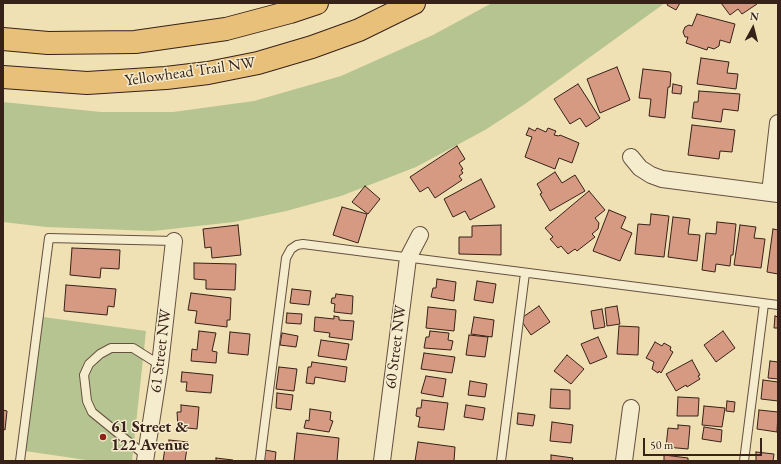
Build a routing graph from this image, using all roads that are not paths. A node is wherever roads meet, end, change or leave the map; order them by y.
1 (317, 3) edge
2 (414, 3) edge
3 (295, 8) edge
4 (3, 39) edge
5 (3, 77) edge
6 (778, 123) edge
7 (631, 157) dead end
8 (774, 193) edge
9 (420, 235) dead end
10 (174, 241) joint
11 (408, 258) junction
12 (525, 273) junction
13 (764, 304) junction
14 (778, 306) edge
15 (160, 365) junction
16 (631, 408) dead end
17 (146, 458) edge
18 (20, 461) edge
19 (260, 461) edge
20 (382, 461) edge
21 (501, 461) edge
22 (624, 461) edge
23 (744, 461) edge

1 - 3 highway
2 - 5 highway, Yellowhead Trail NW
3 - 4 highway
6 - 8 street
7 - 8 street
9 - 11 street, 60 Street NW
10 - 15 street, 61 Street NW
10 - 18 lane
11 - 12 lane
11 - 19 lane
11 - 20 street, 60 Street NW
12 - 13 lane
12 - 21 lane
13 - 14 lane
13 - 23 lane
15 - 17 street, 61 Street NW
15 - 17 lane
16 - 22 street

